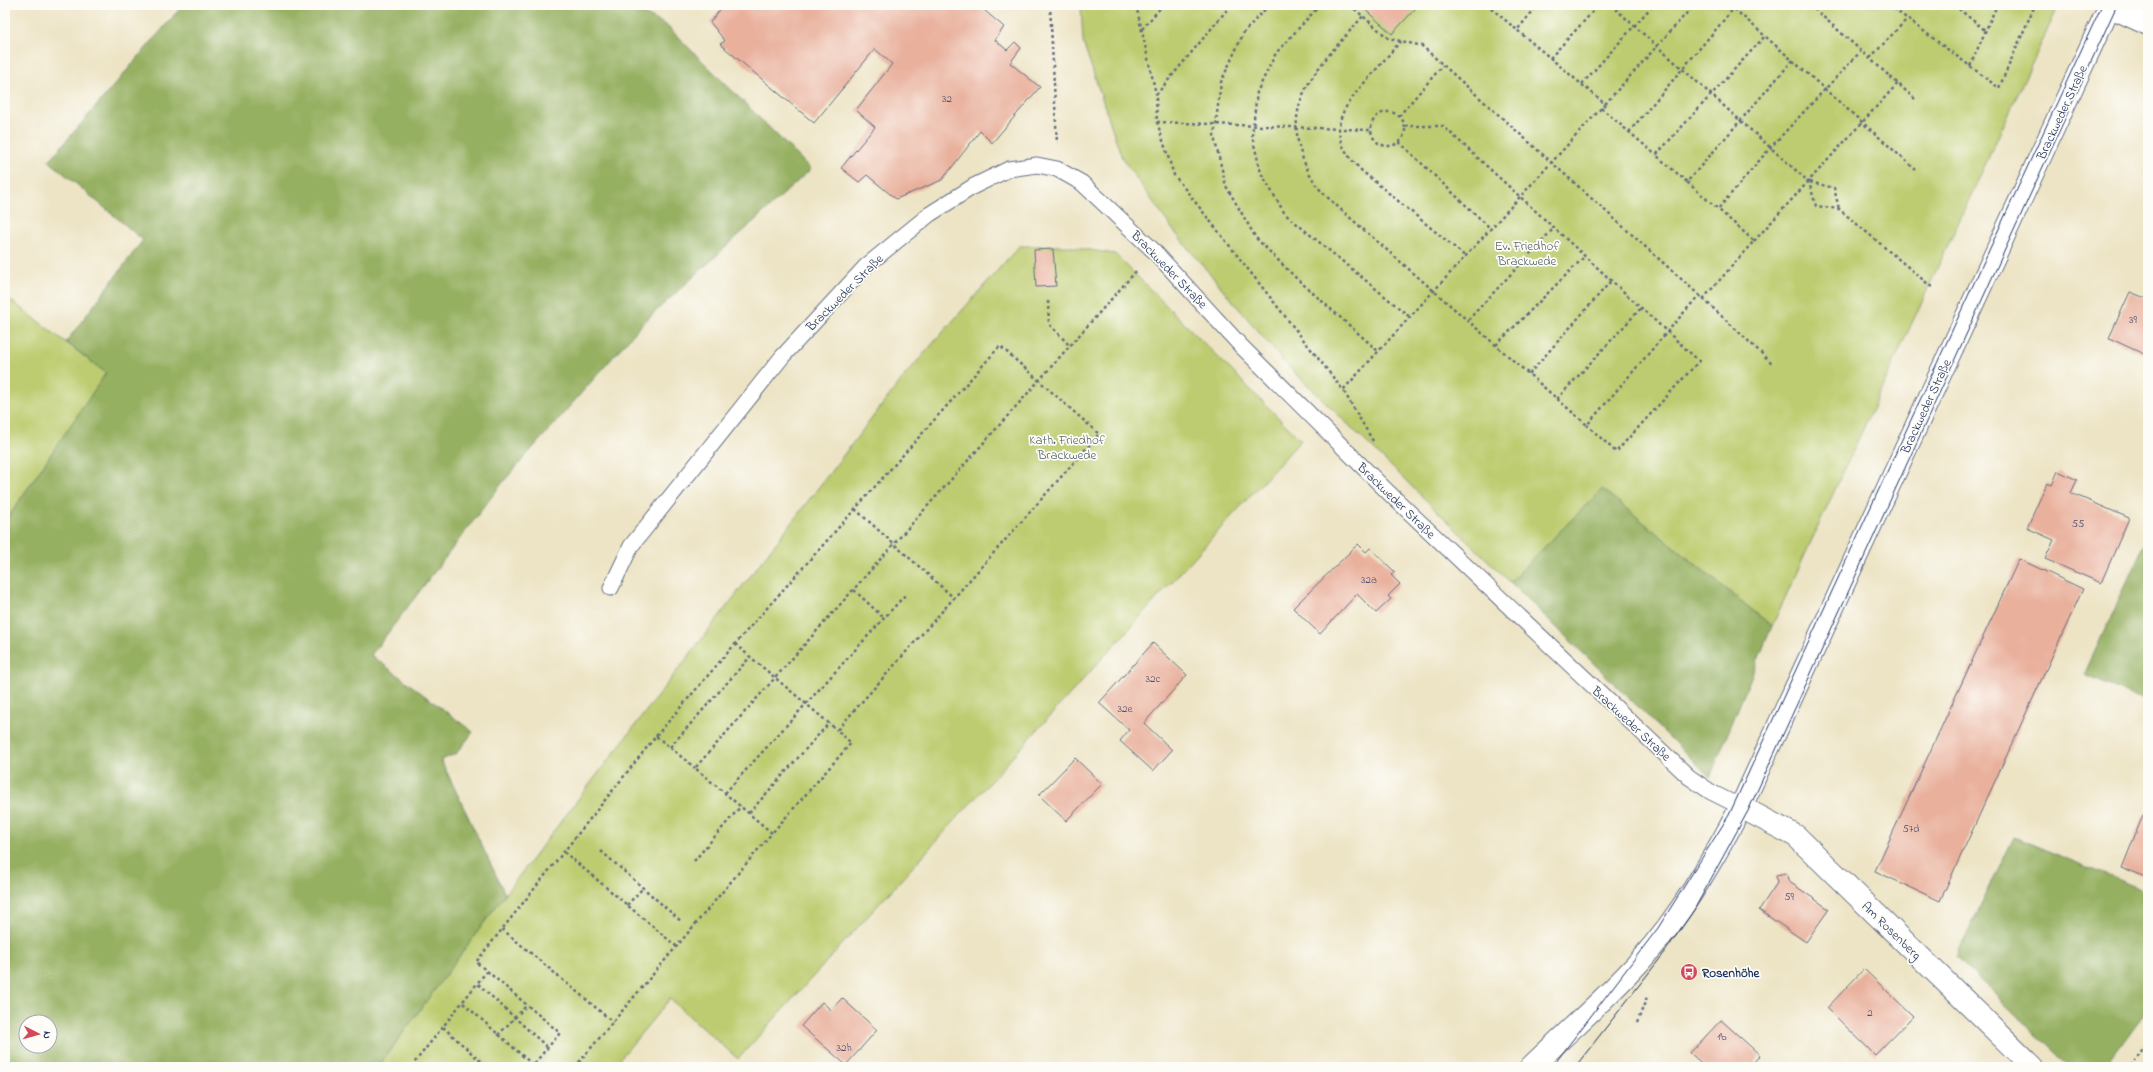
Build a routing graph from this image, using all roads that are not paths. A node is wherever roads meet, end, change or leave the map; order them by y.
1 (2110, 6) edge
2 (2148, 24) edge
3 (611, 588) dead end
4 (1741, 807) junction
5 (1531, 1067) edge
6 (2033, 1067) edge

1 - 2 street
1 - 4 street, Brackweder Straße
3 - 4 lane, Brackweder Straße
4 - 5 street, Brackweder Straße
4 - 6 street, Am Rosenberg

